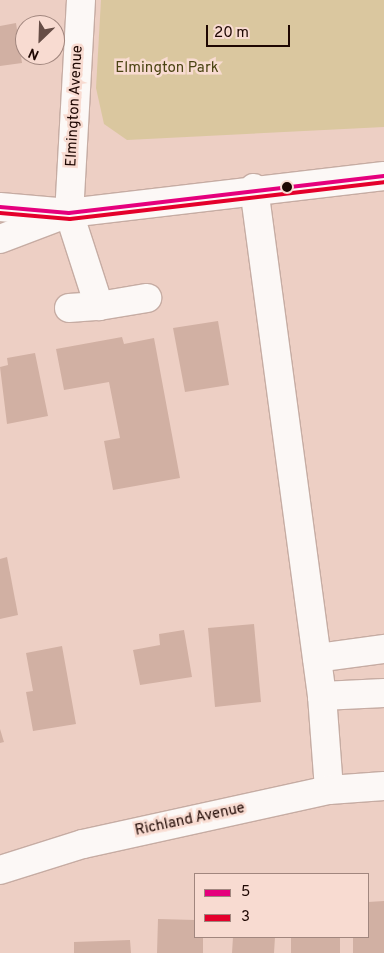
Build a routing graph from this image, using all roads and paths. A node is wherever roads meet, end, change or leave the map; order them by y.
1 (81, 0) edge
2 (384, 176) edge
3 (254, 188) junction
4 (0, 207) edge
5 (70, 213) junction
6 (0, 239) edge
7 (147, 298) dead end
8 (99, 306) junction
9 (68, 308) dead end
10 (384, 649) edge
11 (317, 658) junction
12 (384, 693) edge
13 (322, 696) junction
14 (384, 786) edge
15 (329, 790) junction
16 (0, 870) edge

1 - 5 street, Elmington Avenue
2 - 3 street
3 - 5 street
3 - 11 street
4 - 5 street
5 - 6 street
5 - 8 street
7 - 8 street
8 - 9 street
10 - 11 street
11 - 13 street
12 - 13 street
13 - 15 street
14 - 15 street, Richland Avenue
15 - 16 street, Richland Avenue

